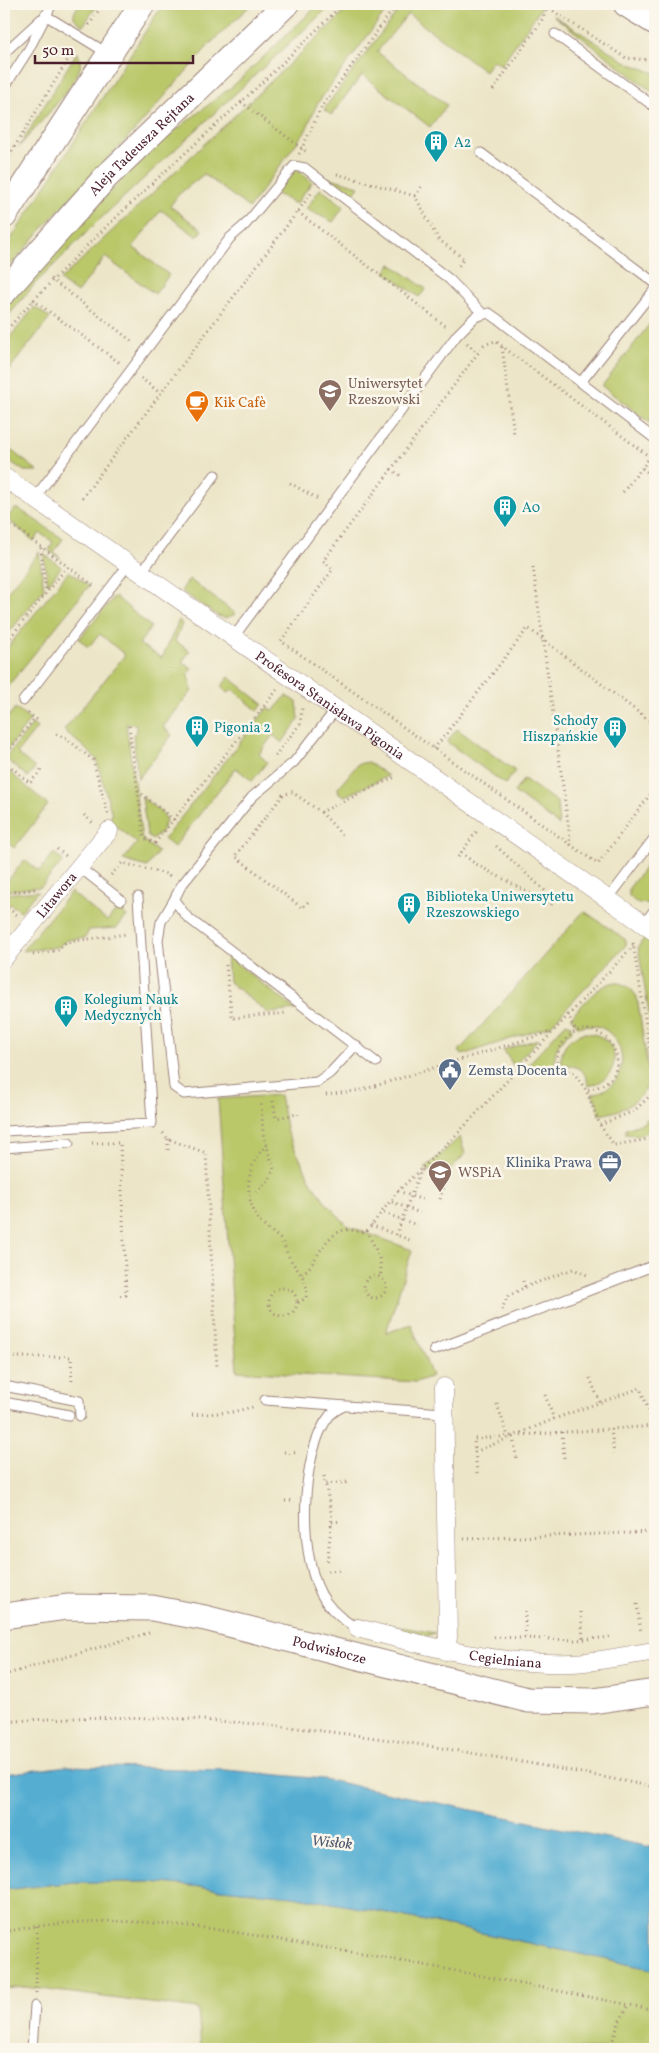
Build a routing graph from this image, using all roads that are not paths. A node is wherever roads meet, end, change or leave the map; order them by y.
1 (52, 4) edge
2 (142, 4) edge
3 (286, 4) edge
4 (626, 4) edge
5 (640, 4) edge
6 (45, 15) junction
7 (655, 21) edge
8 (556, 34) dead end
9 (4, 53) edge
10 (109, 55) junction
11 (4, 88) edge
12 (655, 106) edge
13 (481, 153) dead end
14 (4, 216) edge
15 (655, 283) edge
16 (655, 289) edge
17 (4, 292) edge
18 (483, 314) junction
19 (581, 382) junction
20 (655, 439) edge
21 (214, 475) dead end
22 (6, 484) edge
23 (34, 499) junction
24 (134, 569) junction
25 (233, 638) junction
26 (23, 701) dead end
27 (337, 708) junction
28 (109, 831) road end
29 (655, 837) edge
30 (83, 862) junction
31 (138, 897) dead end
32 (608, 899) junction
33 (121, 900) dead end
34 (174, 900) junction
35 (655, 909) edge
36 (650, 928) edge
37 (4, 958) edge
38 (356, 1045) junction
39 (376, 1062) dead end
40 (4, 1131) edge
41 (69, 1143) road end
42 (4, 1148) edge
43 (655, 1265) edge
44 (434, 1350) dead end
45 (4, 1386) edge
46 (444, 1387) dead end
47 (265, 1400) road end
48 (4, 1402) edge
49 (342, 1407) junction
50 (443, 1413) junction
51 (70, 1415) dead end
52 (80, 1416) dead end
53 (4, 1616) edge
54 (358, 1628) joint
55 (446, 1651) junction
56 (655, 1651) edge
57 (655, 1692) edge
58 (35, 2006) road end
59 (32, 2049) edge

1 - 6 lane
2 - 10 main road
3 - 17 main road, Aleja Tadeusza Rejtana
4 - 7 main road
5 - 7 main road
6 - 9 lane
6 - 10 lane
6 - 11 lane
8 - 12 lane
10 - 14 main road
13 - 15 lane
16 - 19 lane
18 - 19 lane
18 - 23 lane
18 - 25 lane
19 - 20 lane
21 - 24 lane
22 - 23 street, Profesora Stanisława Pigonia
23 - 24 street, Profesora Stanisława Pigonia
24 - 25 street, Profesora Stanisława Pigonia
24 - 26 lane
25 - 27 street, Profesora Stanisława Pigonia
27 - 32 street, Profesora Stanisława Pigonia
27 - 34 lane
28 - 30 street, Litawora
29 - 32 lane
30 - 33 lane
30 - 37 street, Litawora
31 - 40 lane
32 - 36 street, Profesora Stanisława Pigonia
34 - 38 lane
34 - 38 lane
35 - 36 lane
38 - 39 lane
41 - 42 lane
43 - 44 lane
45 - 52 lane
46 - 50 street
47 - 49 lane
48 - 51 lane
49 - 50 lane
49 - 54 lane
50 - 55 street
53 - 57 main road, Podwisłocze
54 - 55 street, Cegielniana
55 - 56 street, Cegielniana
58 - 59 lane

